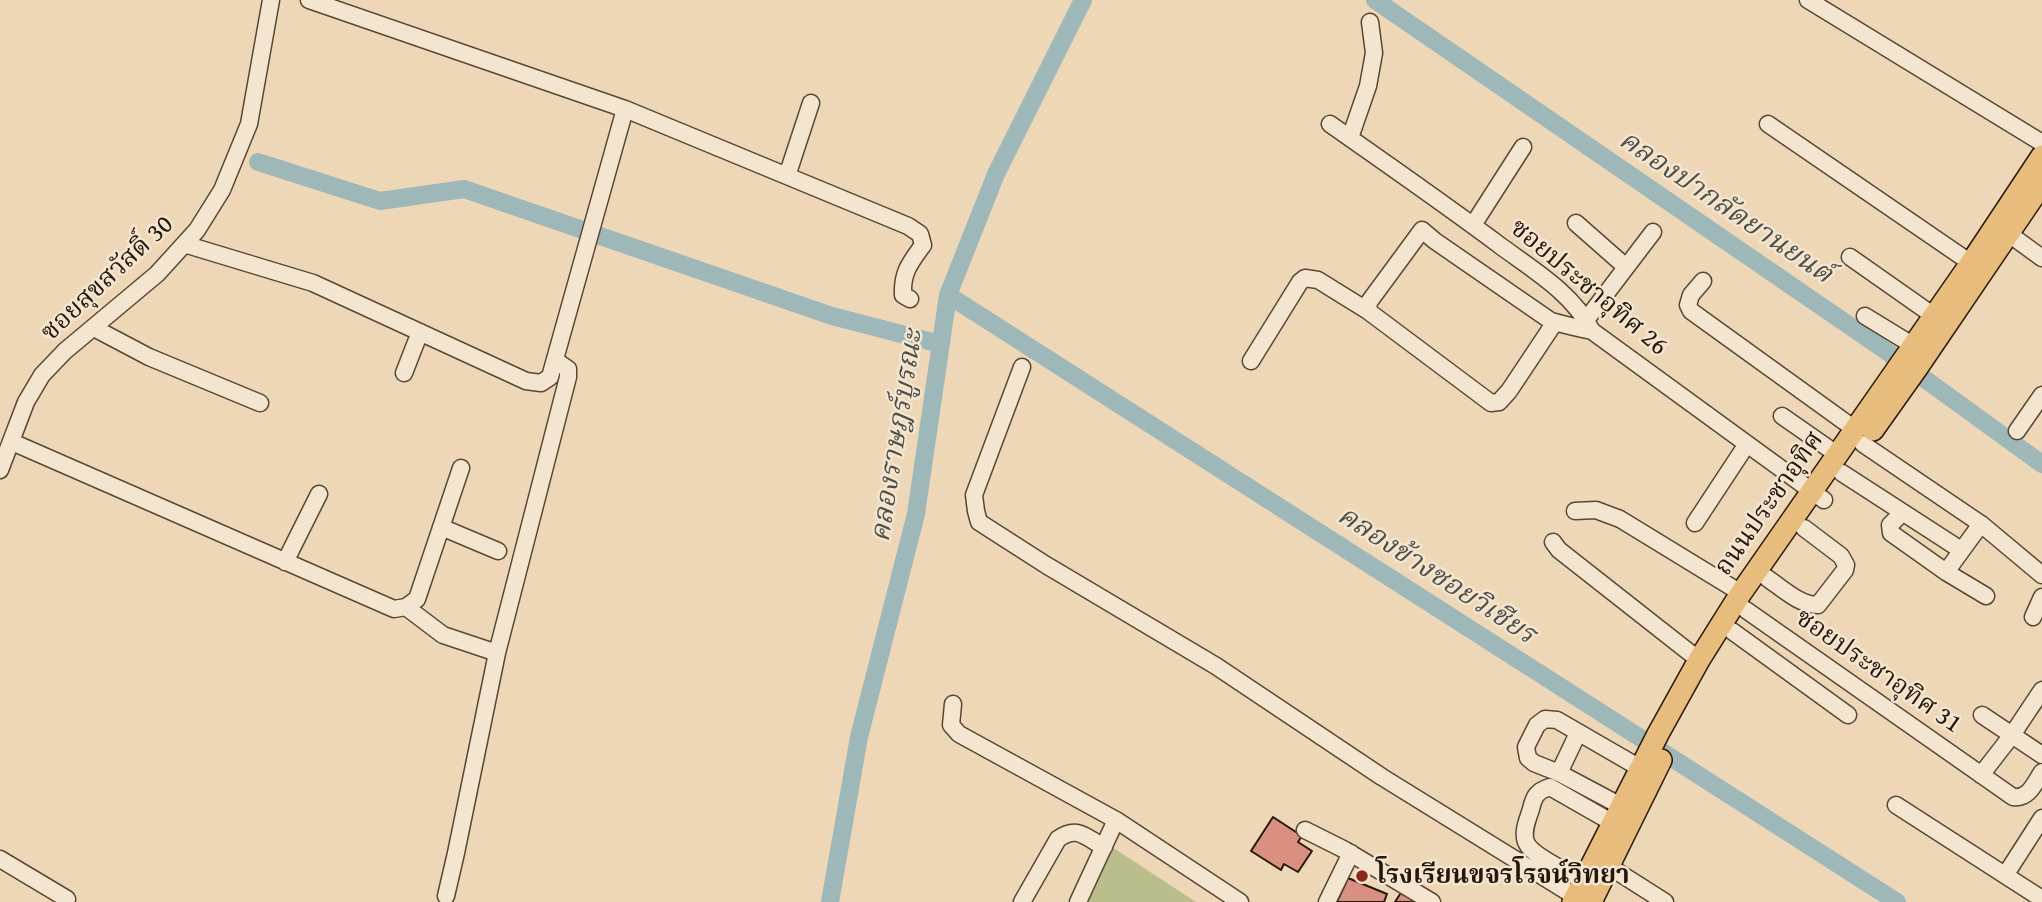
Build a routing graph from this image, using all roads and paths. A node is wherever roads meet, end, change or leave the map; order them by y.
1 (271, 0) edge
2 (309, 0) edge
3 (1808, 0) edge
4 (1370, 23) dead end
5 (811, 103) dead end
6 (625, 109) junction
7 (1331, 124) dead end
8 (1768, 124) dead end
9 (1350, 138) junction
10 (2042, 143) edge
11 (1523, 147) dead end
12 (2042, 156) edge
13 (787, 176) junction
14 (2042, 184) edge
15 (1576, 223) dead end
16 (1473, 225) junction
17 (2002, 230) junction
18 (1653, 232) dead end
19 (184, 244) junction
20 (1850, 257) dead end
21 (2042, 258) edge
22 (1971, 263) junction
23 (1626, 267) junction
24 (1703, 281) dead end
25 (910, 299) dead end
26 (1368, 311) junction
27 (1865, 316) dead end
28 (1934, 316) junction
29 (1555, 322) junction
30 (1589, 325) junction
31 (94, 328) junction
32 (420, 332) junction
33 (555, 360) junction
34 (1251, 361) dead end
35 (1907, 366) junction
36 (1022, 367) dead end
37 (404, 373) dead end
38 (2042, 396) edge
39 (260, 403) dead end
40 (2037, 414) edge
41 (1782, 416) dead end
42 (2017, 431) dead end
43 (1859, 437) junction
44 (12, 442) junction
45 (1747, 444) junction
46 (1840, 464) junction
47 (461, 468) dead end
48 (0, 470) edge
49 (319, 494) dead end
50 (1818, 496) junction
51 (1575, 512) dead end
52 (1902, 513) junction
53 (1695, 523) dead end
54 (1981, 524) junction
55 (441, 527) junction
56 (1804, 528) junction
57 (1553, 542) dead end
58 (1961, 550) junction
59 (498, 551) dead end
60 (285, 562) junction
61 (1946, 572) junction
62 (2042, 575) edge
63 (1767, 578) junction
64 (1986, 596) dead end
65 (2042, 597) edge
66 (1744, 602) junction
67 (406, 607) junction
68 (2032, 617) dead end
69 (1732, 631) junction
70 (498, 653) junction
71 (1699, 660) junction
72 (2042, 690) edge
73 (953, 705) dead end
74 (1848, 715) dead end
75 (1982, 715) dead end
76 (1578, 733) junction
77 (2012, 735) junction
78 (1656, 751) junction
79 (2042, 755) edge
80 (1559, 772) junction
81 (2042, 772) edge
82 (1981, 775) junction
83 (1896, 805) dead end
84 (2039, 813) edge
85 (1617, 814) junction
86 (1116, 820) junction
87 (1306, 830) dead end
88 (1104, 847) junction
89 (1351, 853) junction
90 (0, 859) edge
91 (1602, 862) junction
92 (2006, 874) junction
93 (1581, 895) edge
94 (446, 896) dead end
95 (67, 899) dead end
96 (2042, 899) edge
97 (1022, 902) edge
98 (1078, 902) edge
99 (1240, 902) edge
100 (1327, 902) edge
101 (1432, 902) edge
102 (1665, 902) edge

1 - 19 street, ซอยสุขสวัสดิ์ 30
2 - 6 street
3 - 10 street
4 - 9 street
5 - 13 street
6 - 13 street
6 - 33 street
7 - 9 street, ซอยประชาอุทิศ 26
8 - 22 street
9 - 16 street, ซอยประชาอุทิศ 26
11 - 16 street
12 - 17 main road, ถนนประชาอุทิศ
13 - 25 street
14 - 17 main road, ถนนประชาอุทิศ
15 - 23 street
16 - 30 street, ซอยประชาอุทิศ 26
17 - 21 street
17 - 22 main road, ถนนประชาอุทิศ
17 - 35 main road, ถนนประชาอุทิศ
18 - 23 street
19 - 31 street, ซอยสุขสวัสดิ์ 30
19 - 32 street
20 - 28 street
22 - 28 main road, ถนนประชาอุทิศ
23 - 30 street
24 - 43 street
26 - 29 street
26 - 29 street
26 - 34 street
27 - 35 street
28 - 35 main road, ถนนประชาอุทิศ
29 - 30 street
30 - 45 street, ซอยประชาอุทิศ 26
31 - 39 street
31 - 44 street, ซอยสุขสวัสดิ์ 30
32 - 33 street
32 - 37 street
33 - 70 street
35 - 43 main road, ถนนประชาอุทิศ
36 - 93 street
38 - 40 street
40 - 42 street
41 - 46 street
43 - 46 main road, ถนนประชาอุทิศ
43 - 54 street
44 - 48 street, ซอยสุขสวัสดิ์ 30
44 - 60 street
45 - 50 street, ซอยประชาอุทิศ 26
45 - 53 street
46 - 50 main road, ถนนประชาอุทิศ
46 - 52 street
47 - 55 street
49 - 60 street
50 - 56 main road, ถนนประชาอุทิศ
50 - 66 main road, ถนนประชาอุทิศ
51 - 66 street, ซอยประชาอุทิศ 31
52 - 58 street
52 - 61 street
54 - 58 street
54 - 62 street
55 - 59 street
55 - 67 street
56 - 63 main road, ถนนประชาอุทิศ
56 - 63 street
57 - 71 street
58 - 61 street
60 - 67 street
61 - 64 street
63 - 66 main road, ถนนประชาอุทิศ
65 - 68 street
66 - 69 main road, ถนนประชาอุทิศ
66 - 71 main road, ถนนประชาอุทิศ
66 - 82 street, ซอยประชาอุทิศ 31
67 - 70 street
69 - 74 street
69 - 78 main road, ถนนประชาอุทิศ
70 - 94 street
71 - 78 main road, ถนนประชาอุทิศ
72 - 77 street
73 - 86 street
75 - 77 street
76 - 78 street
76 - 80 street
76 - 80 street
77 - 79 street
77 - 82 street
78 - 85 main road, ถนนประชาอุทิศ
78 - 91 main road, ถนนประชาอุทิศ
80 - 85 street
81 - 82 street, ซอยประชาอุทิศ 31
83 - 92 street
84 - 92 street
85 - 91 main road, ถนนประชาอุทิศ
85 - 93 street
86 - 88 street
86 - 99 street
87 - 89 street
88 - 97 street
88 - 98 street
89 - 100 street
89 - 101 street
90 - 95 street
91 - 93 main road, ถนนประชาอุทิศ
91 - 102 street
92 - 96 street

